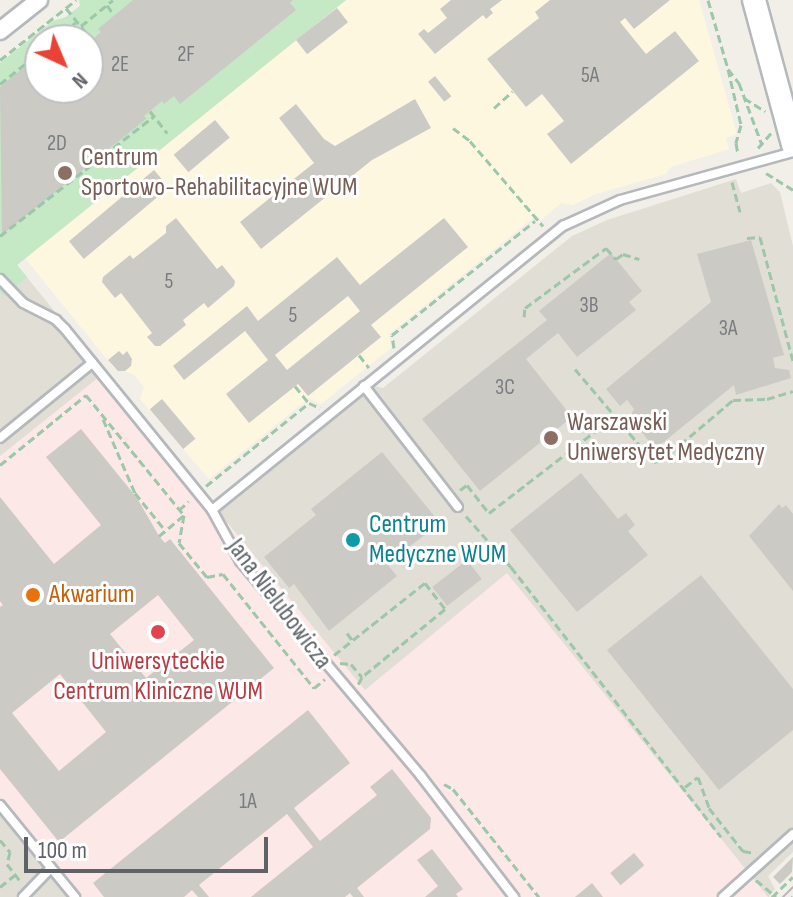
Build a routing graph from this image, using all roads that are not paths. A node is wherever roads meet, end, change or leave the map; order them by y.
1 (39, 0) edge
2 (754, 0) edge
3 (0, 31) edge
4 (793, 145) edge
5 (793, 152) edge
6 (0, 279) edge
7 (92, 363) junction
8 (364, 386) junction
9 (0, 438) edge
10 (458, 507) road end
11 (212, 510) junction
12 (0, 805) edge
13 (793, 834) edge
14 (51, 868) junction
15 (25, 893) edge
16 (75, 897) edge
17 (514, 897) edge
18 (723, 897) edge

1 - 3 street
2 - 4 street
5 - 8 lane
6 - 7 lane, Jana Nielubowicza
7 - 9 lane
7 - 11 lane, Jana Nielubowicza
8 - 10 lane
8 - 11 lane
11 - 17 lane, Jana Nielubowicza
12 - 14 lane
13 - 18 lane
14 - 15 lane
14 - 16 lane

